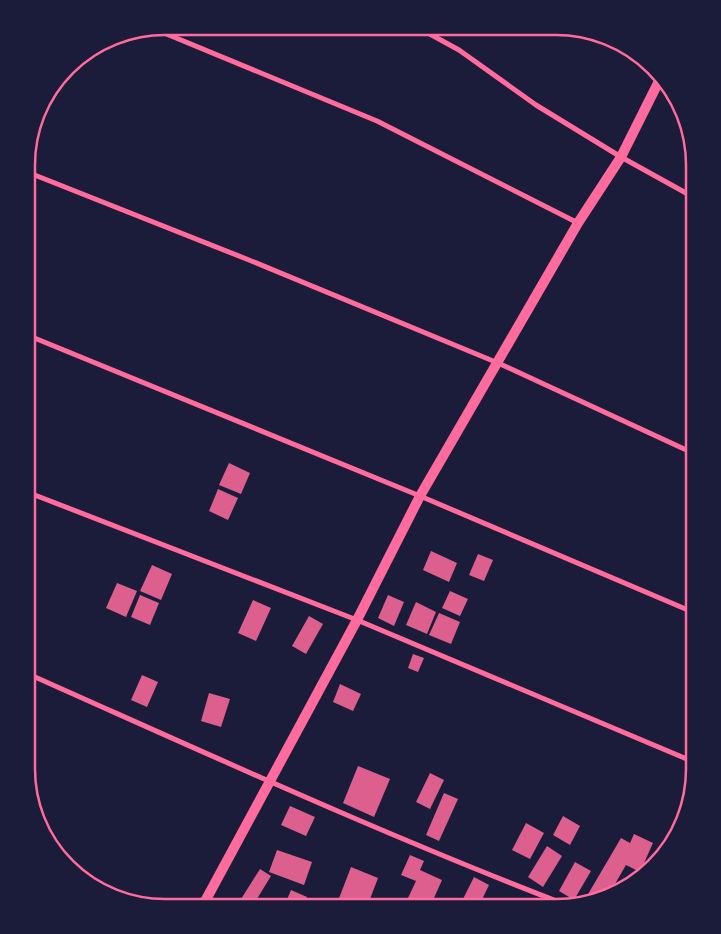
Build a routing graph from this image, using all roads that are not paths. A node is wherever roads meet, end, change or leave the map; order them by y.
1 (169, 35) edge
2 (431, 35) edge
3 (658, 84) edge
4 (621, 157) junction
5 (35, 175) edge
6 (686, 193) edge
7 (578, 223) junction
8 (35, 338) edge
9 (498, 363) junction
10 (686, 450) edge
11 (35, 495) edge
12 (420, 496) junction
13 (686, 610) edge
14 (357, 620) junction
15 (35, 677) edge
16 (686, 759) edge
17 (268, 782) junction
18 (206, 899) edge
19 (551, 899) edge

1 - 7 street
2 - 4 street
3 - 4 main road
4 - 6 street
4 - 7 main road
5 - 9 street
7 - 9 main road
8 - 12 street
9 - 10 street
9 - 12 main road
11 - 14 street
12 - 13 street
12 - 14 main road
14 - 16 street
14 - 17 main road
15 - 17 street
17 - 18 main road
17 - 19 street

